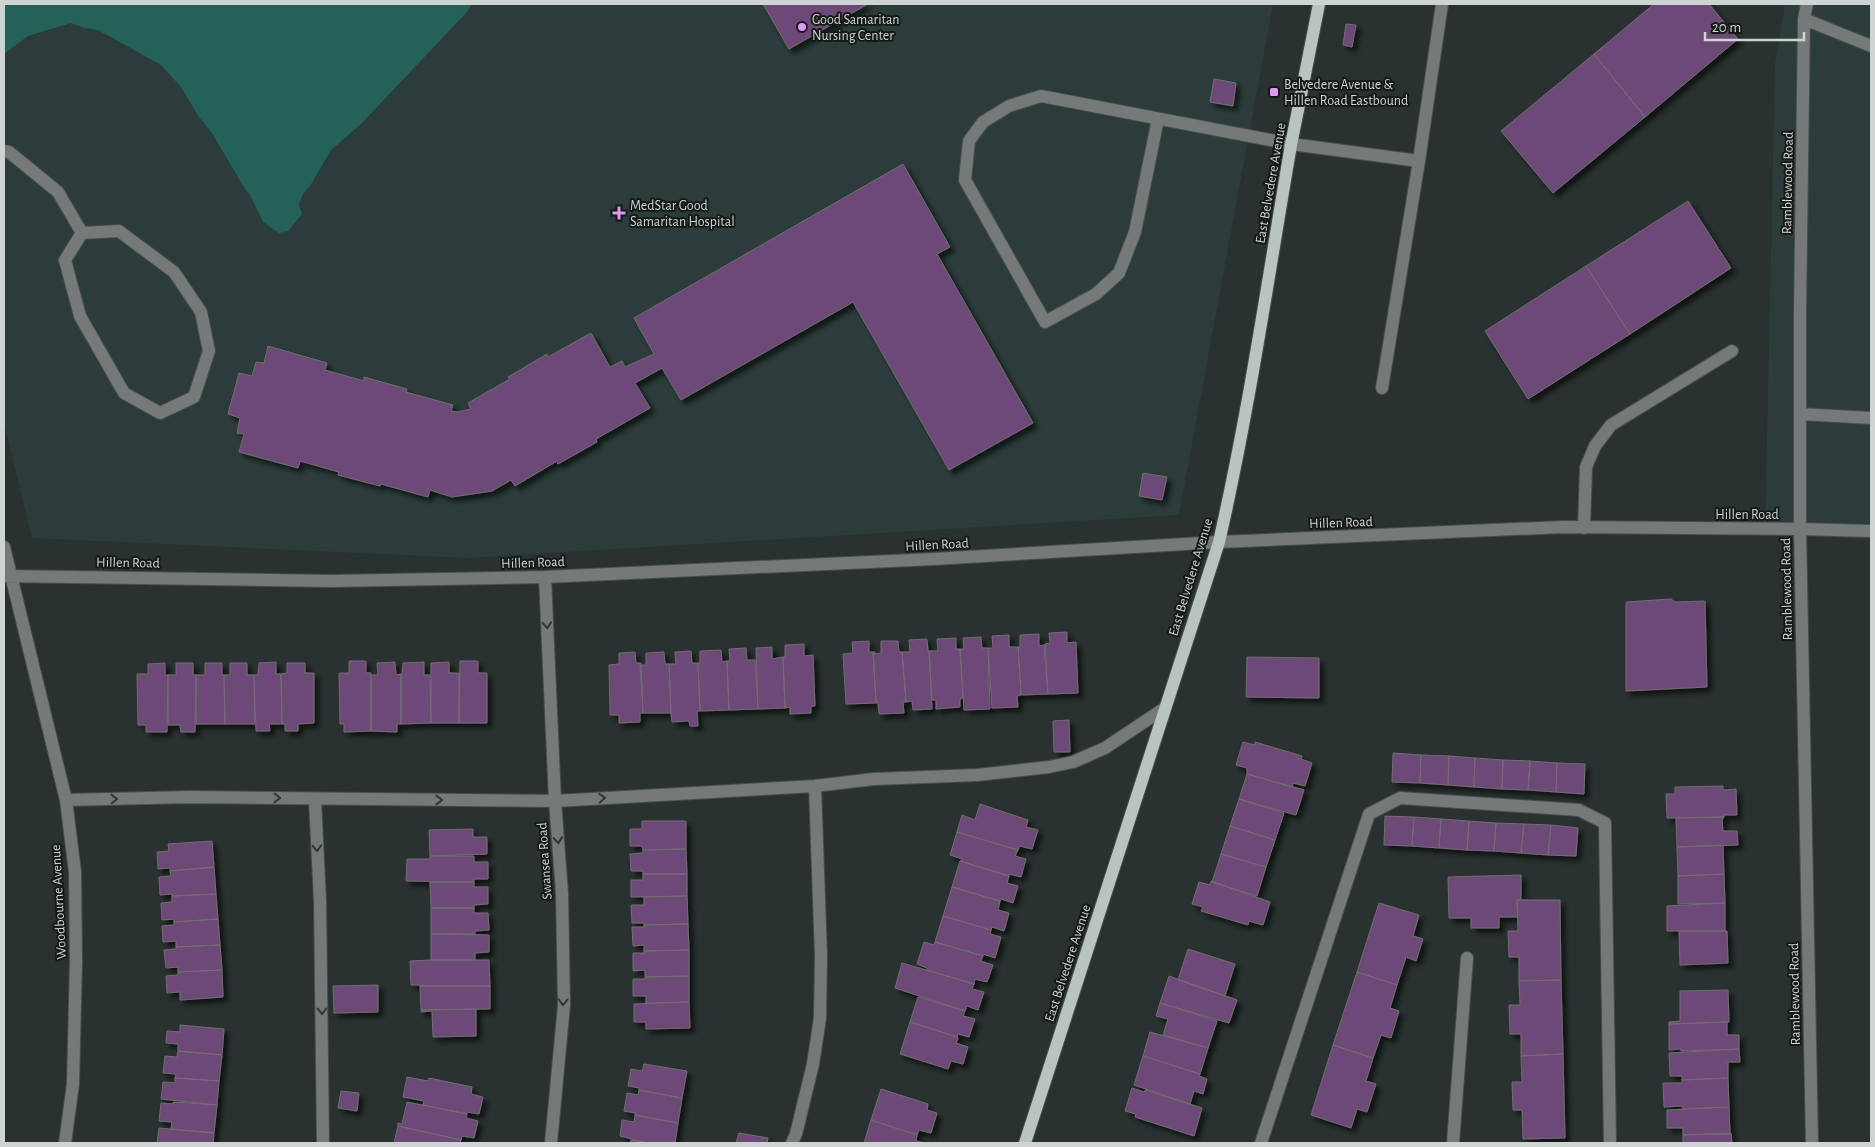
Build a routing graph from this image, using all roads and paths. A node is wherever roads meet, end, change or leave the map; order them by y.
1 (1319, 4) edge
2 (1442, 4) edge
3 (1807, 4) edge
4 (1804, 19) junction
5 (1871, 46) edge
6 (1158, 119) junction
7 (1292, 144) junction
8 (4, 151) edge
9 (1419, 161) junction
10 (82, 233) junction
11 (1732, 351) dead end
12 (1382, 388) dead end
13 (1800, 414) junction
14 (1871, 418) edge
15 (1584, 528) junction
16 (1800, 529) junction
17 (1871, 531) edge
18 (1219, 542) junction
19 (4, 547) edge
20 (7, 576) edge
21 (544, 577) junction
22 (1165, 708) junction
23 (814, 786) junction
24 (66, 800) junction
25 (315, 800) junction
26 (555, 801) junction
27 (1468, 958) dead end
28 (65, 1143) edge
29 (323, 1143) edge
30 (552, 1143) edge
31 (792, 1143) edge
32 (1025, 1143) edge
33 (1261, 1143) edge
34 (1453, 1143) edge
35 (1610, 1143) edge
36 (1812, 1143) edge

1 - 7 main road, East Belvedere Avenue
2 - 9 street
3 - 4 street, Ramblewood Road
4 - 5 street
4 - 13 street, Ramblewood Road
6 - 6 street
6 - 7 street
7 - 9 street
7 - 18 main road, East Belvedere Avenue
8 - 10 street
9 - 12 street
10 - 10 street
11 - 15 street
13 - 14 street
13 - 16 street, Ramblewood Road
15 - 16 street, Hillen Road
15 - 18 street, Hillen Road
16 - 17 street, Hillen Road
16 - 36 street, Ramblewood Road
18 - 21 street, Hillen Road
18 - 22 main road, East Belvedere Avenue
19 - 20 street, Woodbourne Avenue
20 - 21 street, Hillen Road
20 - 24 street, Woodbourne Avenue
21 -> 26 street, Swansea Road
22 - 23 street
22 - 32 main road, East Belvedere Avenue
26 -> 23 street
23 - 31 street
24 -> 25 street
24 - 28 street, Woodbourne Avenue
25 -> 26 street
25 -> 29 street
26 -> 30 street, Swansea Road
27 - 34 street
33 - 35 street

